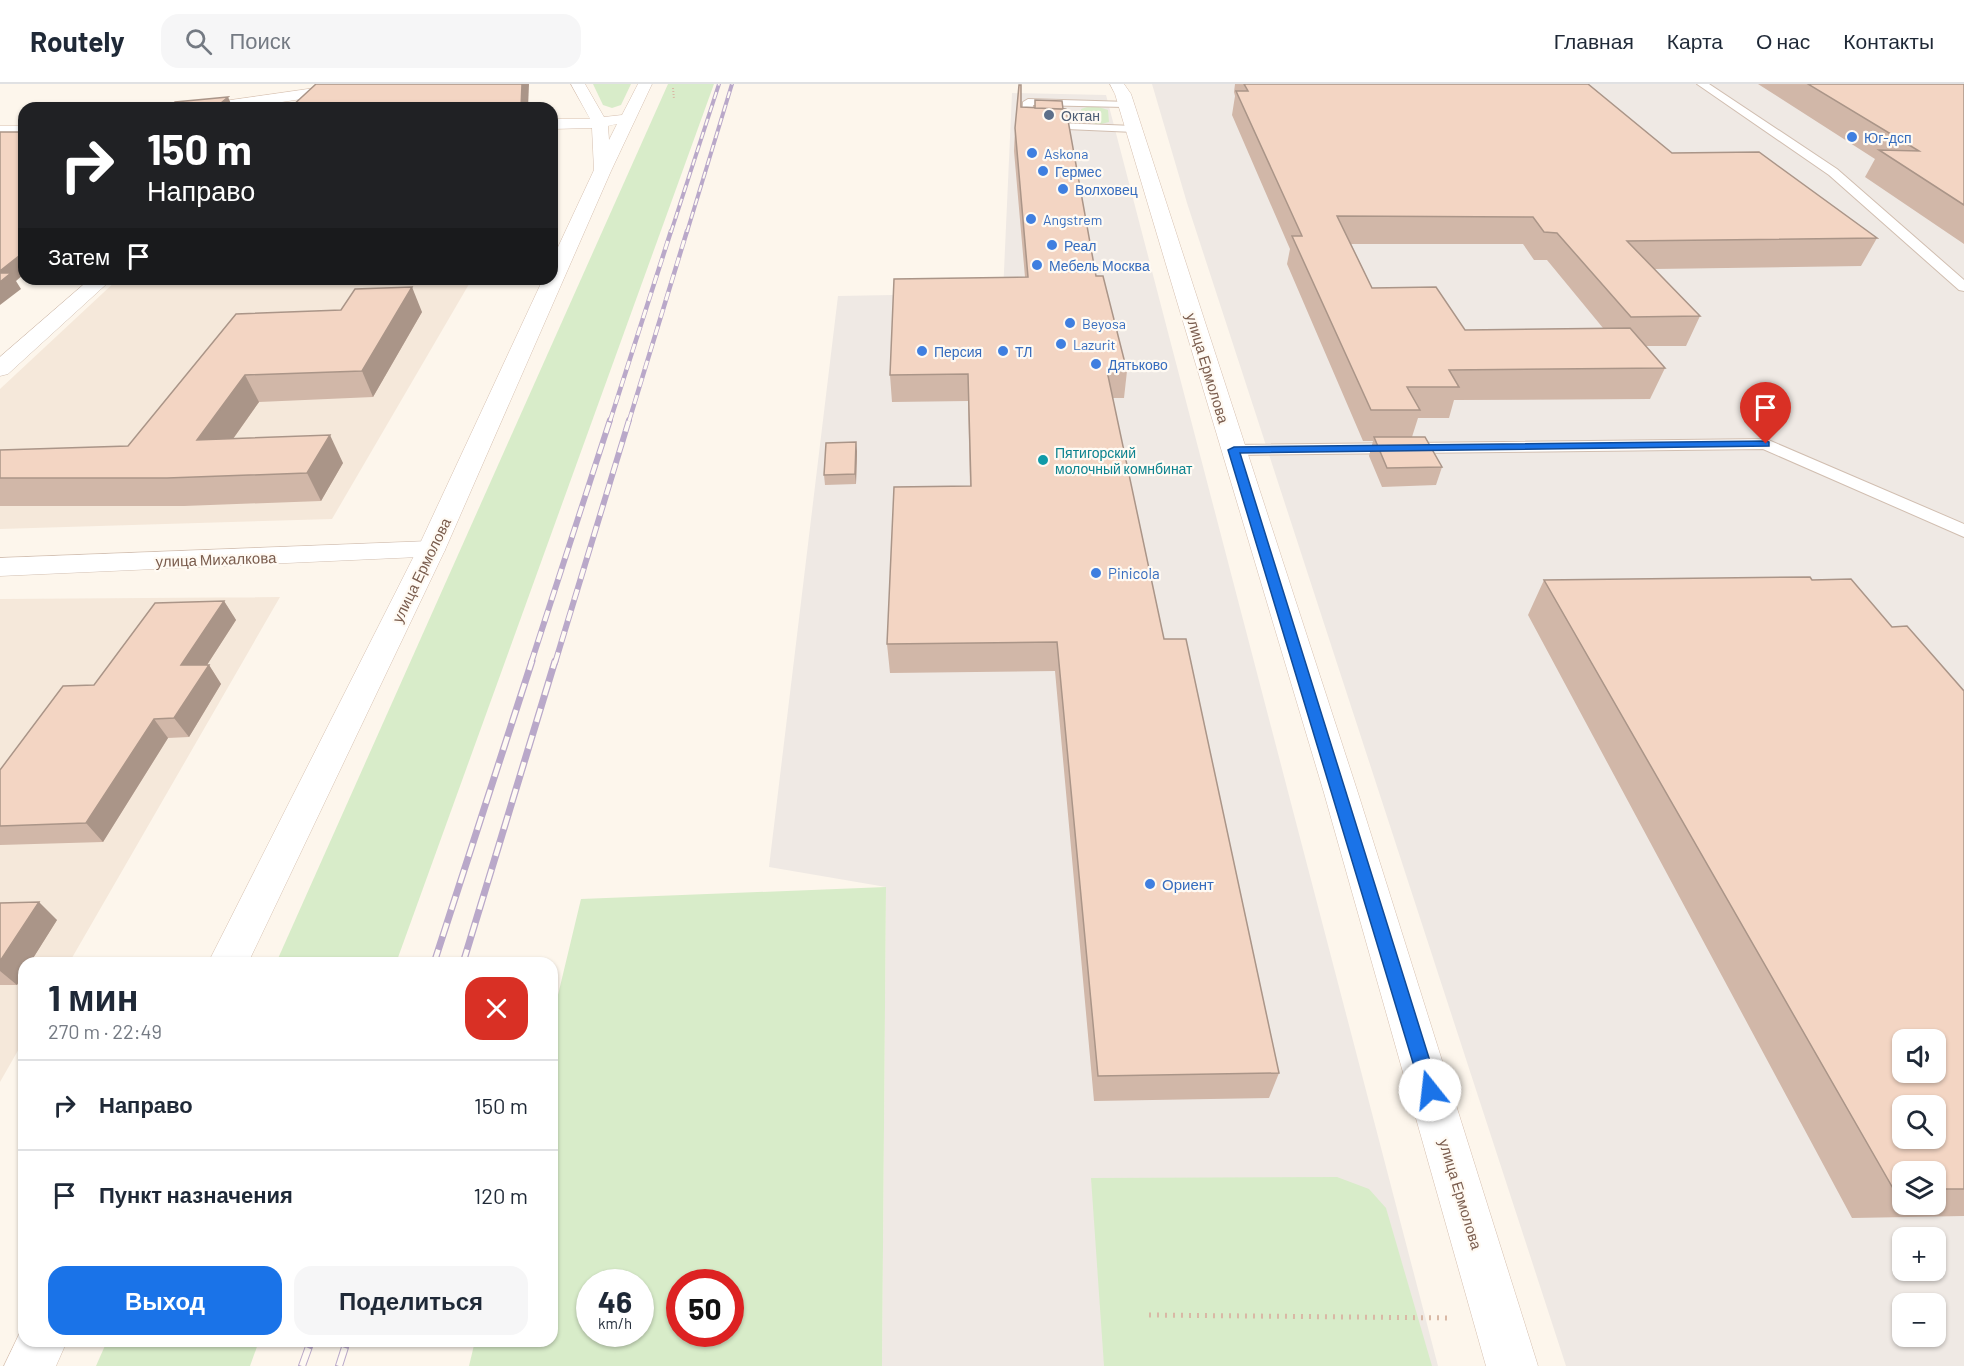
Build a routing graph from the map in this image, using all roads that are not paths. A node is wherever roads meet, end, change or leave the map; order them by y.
1 (374, 84) edge
2 (579, 84) edge
3 (645, 84) edge
4 (1702, 84) edge
5 (1125, 99) edge
6 (251, 102) edge
7 (1064, 103) junction
8 (632, 112) junction
9 (600, 123) junction
10 (558, 124) edge
11 (1066, 125) junction
12 (0, 131) edge
13 (18, 131) edge
14 (602, 171) junction
15 (558, 269) edge
16 (95, 285) edge
17 (551, 285) edge
18 (1964, 287) edge
19 (0, 369) edge
20 (1234, 450) junction
21 (1964, 531) edge
22 (431, 550) junction
23 (0, 567) edge
24 (231, 957) edge
25 (39, 1347) edge
26 (30, 1366) edge
27 (1512, 1366) edge

1 - 6 street
2 - 9 street, улица Ермолова
3 - 8 street, улица Ермолова
4 - 18 lane
5 - 7 lane
5 - 11 lane
5 - 20 street, улица Ермолова
7 - 11 lane
7 - 11 lane
8 - 9 street
8 - 14 street, улица Ермолова
9 - 10 street
9 - 14 street, улица Ермолова
12 - 13 street
14 - 15 street, улица Ермолова
16 - 19 street
17 - 22 street, улица Ермолова
20 - 21 lane
20 - 27 street, улица Ермолова
22 - 23 street, улица Михалкова
22 - 24 street, улица Ермолова
25 - 26 street

